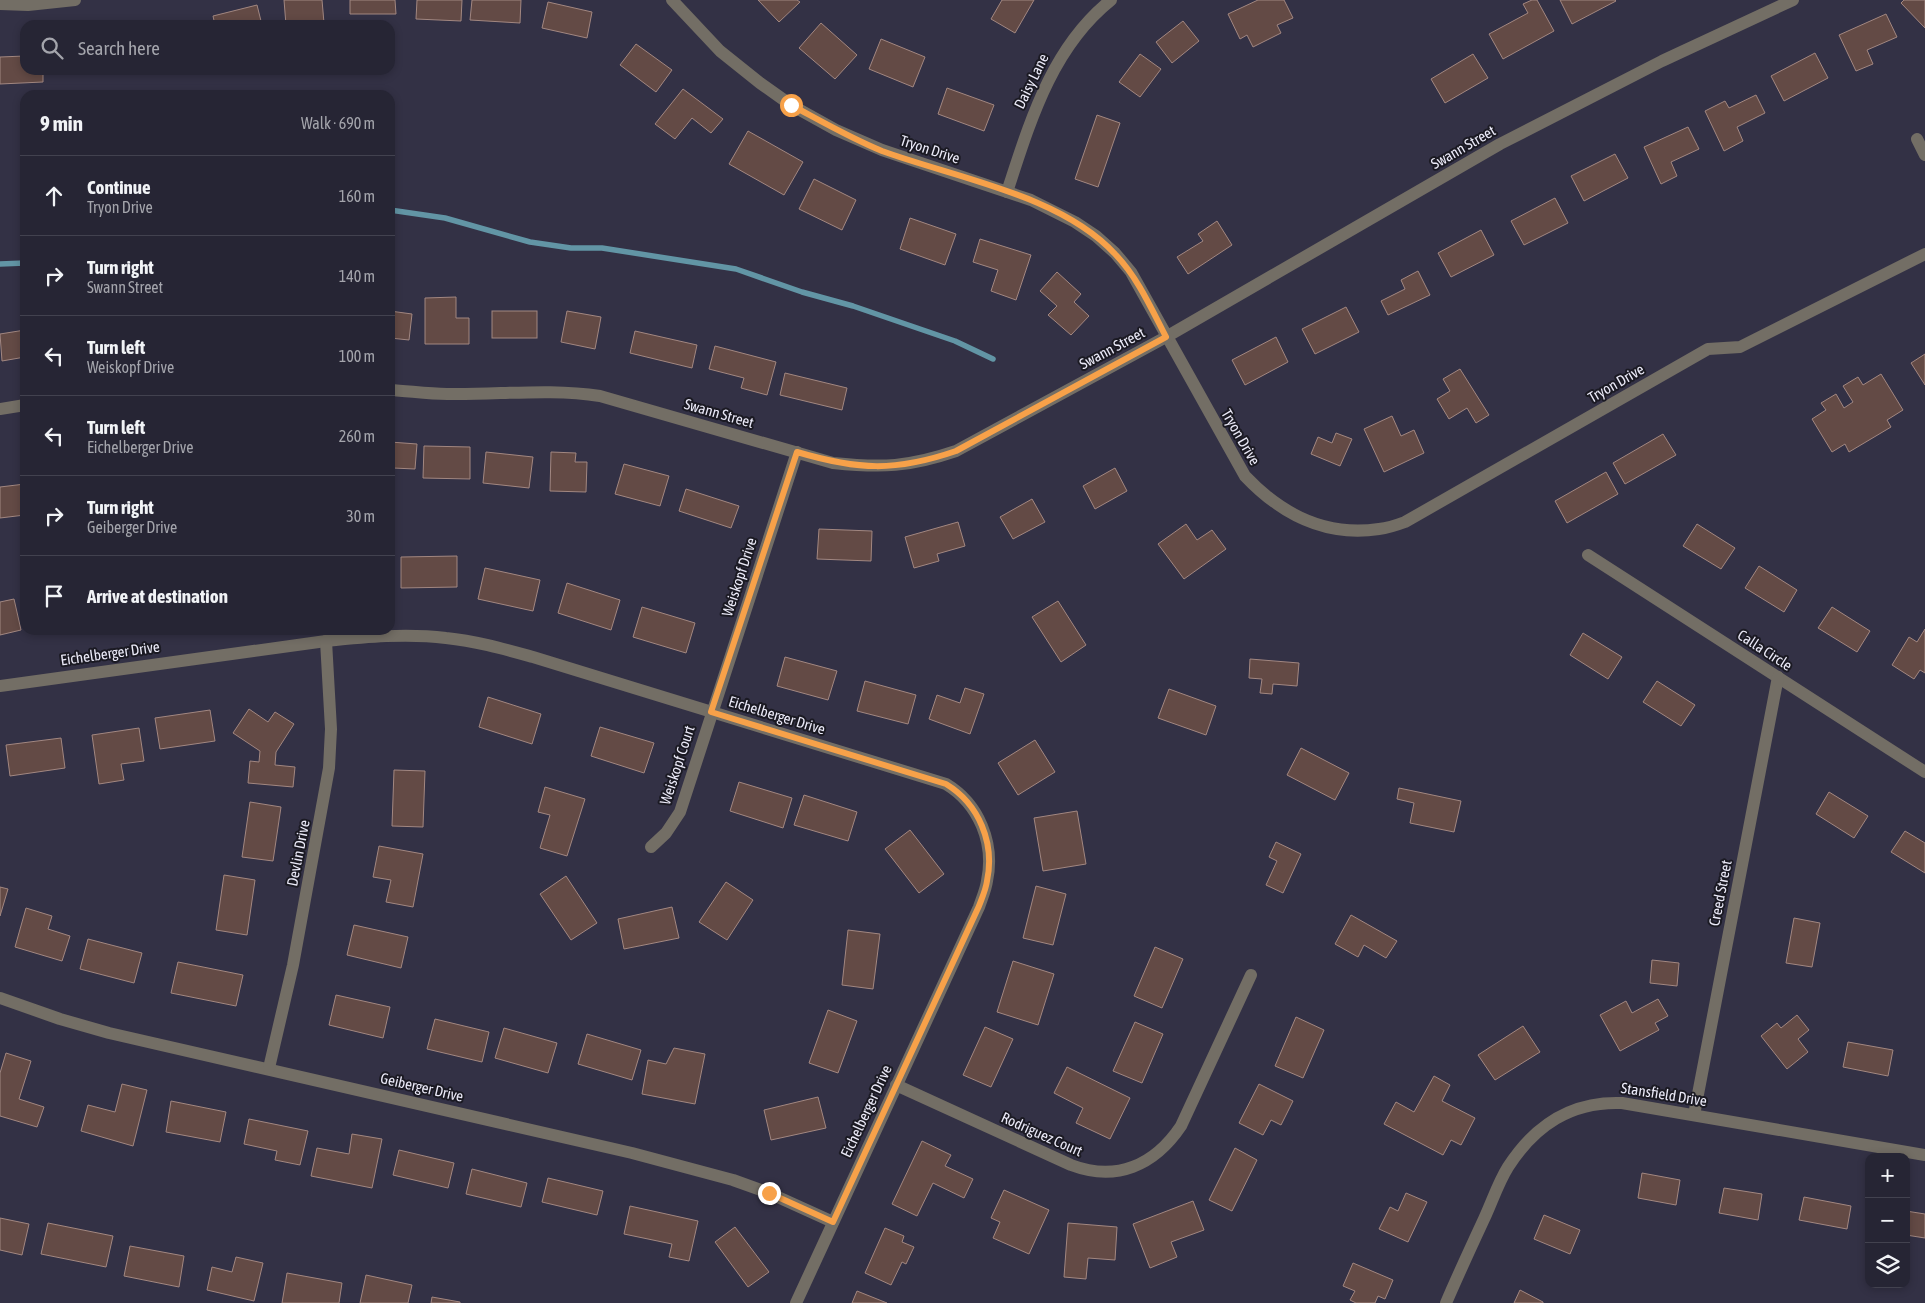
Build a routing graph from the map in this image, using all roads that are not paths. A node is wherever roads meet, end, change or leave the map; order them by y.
1 (672, 0) edge
2 (1111, 0) edge
3 (1793, 0) edge
4 (69, 1) edge
5 (0, 4) edge
6 (1917, 138) dead end
7 (1925, 155) edge
8 (1007, 192) junction
9 (1925, 254) edge
10 (1166, 337) junction
11 (395, 390) edge
12 (20, 406) edge
13 (0, 409) edge
14 (797, 452) junction
15 (1588, 555) dead end
16 (326, 641) junction
17 (1778, 677) junction
18 (0, 686) edge
19 (711, 712) junction
20 (1925, 772) edge
21 (651, 847) dead end
22 (1250, 975) dead end
23 (0, 998) edge
24 (269, 1068) junction
25 (896, 1085) junction
26 (1694, 1115) junction
27 (1925, 1156) edge
28 (833, 1222) junction
29 (796, 1303) edge
30 (1446, 1303) edge

1 - 8 street, Tryon Drive
2 - 8 street, Daisy Lane
3 - 10 street, Swann Street
4 - 5 street
6 - 7 street
8 - 10 street, Tryon Drive
9 - 10 street, Tryon Drive
10 - 14 street, Swann Street
11 - 14 street, Swann Street
12 - 13 street
14 - 19 street, Weiskopf Drive
15 - 17 street, Calla Circle
16 - 18 street, Eichelberger Drive
16 - 19 street, Eichelberger Drive
16 - 24 street, Devlin Drive
17 - 20 street, Calla Circle
17 - 26 street, Creed Street
19 - 21 street, Weiskopf Court
19 - 25 street, Eichelberger Drive
22 - 25 street, Rodriguez Court
23 - 24 street, Geiberger Drive
24 - 28 street, Geiberger Drive
25 - 28 street, Eichelberger Drive
26 - 27 street, Stansfield Drive
26 - 30 street, Stansfield Drive
28 - 29 street, Eichelberger Drive

